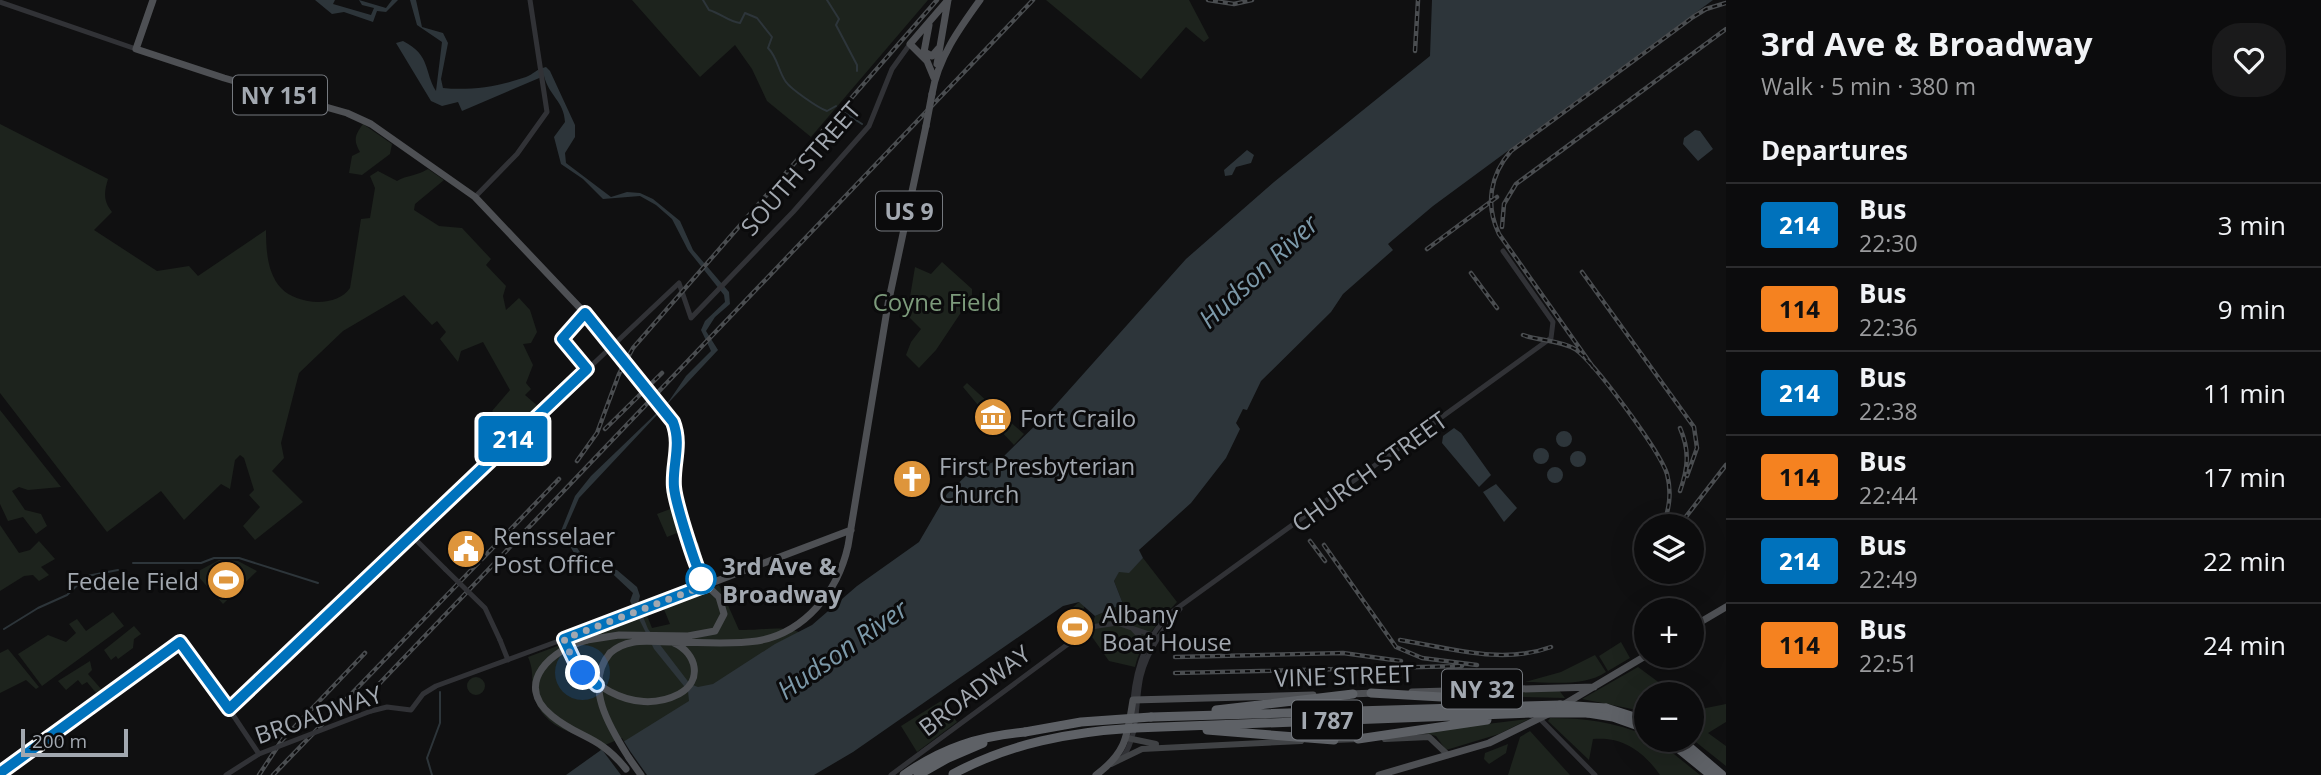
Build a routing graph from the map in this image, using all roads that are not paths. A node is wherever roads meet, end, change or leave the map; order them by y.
1 (153, 0) edge
2 (530, 0) edge
3 (948, 0) edge
4 (980, 0) edge
5 (0, 2) edge
6 (945, 17) junction
7 (931, 19) junction
8 (962, 24) junction
9 (910, 44) junction
10 (940, 45) junction
11 (136, 49) junction
12 (918, 52) junction
13 (929, 56) junction
14 (934, 79) junction
15 (475, 197) junction
16 (1503, 251) dead end
17 (585, 313) junction
18 (587, 369) junction
19 (851, 530) junction
20 (688, 533) junction
21 (411, 535) junction
22 (694, 561) junction
23 (706, 585) junction
24 (698, 588) junction
25 (1726, 607) edge
26 (1704, 620) edge
27 (800, 621) junction
28 (1128, 625) junction
29 (688, 636) junction
30 (1156, 636) junction
31 (564, 639) junction
32 (672, 639) junction
33 (1143, 655) junction
34 (508, 660) junction
35 (1634, 663) edge
36 (1560, 687) junction
37 (1594, 687) junction
38 (1371, 693) junction
39 (1353, 694) junction
40 (1135, 700) junction
41 (1570, 701) junction
42 (1535, 707) junction
43 (1518, 714) junction
44 (1151, 717) junction
45 (1634, 717) edge
46 (1540, 719) junction
47 (1634, 724) edge
48 (1135, 728) junction
49 (1025, 732) junction
50 (1129, 739) junction
51 (1358, 739) junction
52 (1334, 740) junction
53 (1435, 741) junction
54 (1175, 745) junction
55 (1683, 752) edge
56 (1695, 752) edge
57 (259, 754) junction
58 (1122, 755) junction
59 (1448, 755) junction
60 (1431, 760) junction
61 (628, 772) edge
62 (226, 775) edge
63 (640, 775) edge
64 (891, 775) edge
65 (904, 775) edge
66 (918, 775) edge
67 (952, 775) edge
68 (1096, 775) edge
69 (1379, 775) edge
70 (1595, 775) edge
71 (1711, 775) edge
72 (1722, 775) edge

1 - 11 main road
2 - 15 street
3 - 6 main road, US 9
3 - 7 main road, SOUTH STREET
4 - 8 main road
5 - 11 street
6 - 8 main road
6 - 10 main road, US 9
7 - 9 main road, SOUTH STREET
7 - 13 main road
8 - 14 main road
9 - 12 main road
9 - 18 street, SOUTH STREET
10 - 13 main road
10 - 14 main road, US 9
11 - 15 main road, NY 151
12 - 13 main road
12 - 14 main road
14 - 19 main road, US 9, bridge
15 - 17 main road, NY 151
16 - 30 street, CHURCH STREET
17 - 18 street
17 - 20 main road, NY 151, bridge
18 - 21 street
19 - 23 main road, BROADWAY
19 - 27 main road, US 9
20 - 22 main road, NY 151
20 - 23 main road, NY 151
21 - 34 street, bridge
21 - 57 street
22 - 23 main road, NY 151
22 - 24 main road
23 - 24 main road, BROADWAY
23 - 29 main road
24 - 31 main road, BROADWAY
25 - 26 main road
27 - 29 main road, US 9
27 - 32 main road, US 9
28 - 30 street, BROADWAY
28 - 33 street
28 - 64 street, BROADWAY
29 - 32 main road, US 9
30 - 33 street, CHURCH STREET
30 - 40 street, CHURCH STREET
31 - 32 main road
31 - 34 street, BROADWAY
32 - 61 main road, US 9, bridge
32 - 63 main road, US 9, bridge
33 - 40 street, CHURCH STREET
34 - 57 street, BROADWAY, bridge
35 - 37 main road, NY 32
36 - 37 main road, VINE STREET / NY 32
36 - 38 main road, VINE STREET / NY 32
36 - 41 main road
37 - 41 main road, NY 32
38 - 39 main road, VINE STREET / NY 32
38 - 42 highway
39 - 40 main road, VINE STREET / NY 32
39 - 44 highway
40 - 50 main road
41 - 46 main road, NY 32
42 - 43 highway, I 787
42 - 44 highway, I 787
42 - 45 highway, bridge
42 - 47 highway, I 787, bridge
43 - 48 highway, I 787
43 - 51 highway
44 - 49 highway, I 787, bridge
46 - 59 main road, NY 32
46 - 70 street
48 - 52 highway
48 - 67 highway, I 787, bridge
49 - 65 highway
49 - 66 highway, I 787
50 - 54 main road
50 - 58 main road
51 - 52 main road
51 - 53 main road
52 - 54 main road
53 - 59 main road
53 - 60 main road
54 - 58 main road
55 - 71 highway
56 - 72 highway
57 - 62 street, BROADWAY
58 - 68 main road
59 - 60 main road, NY 32
60 - 69 main road, NY 32

